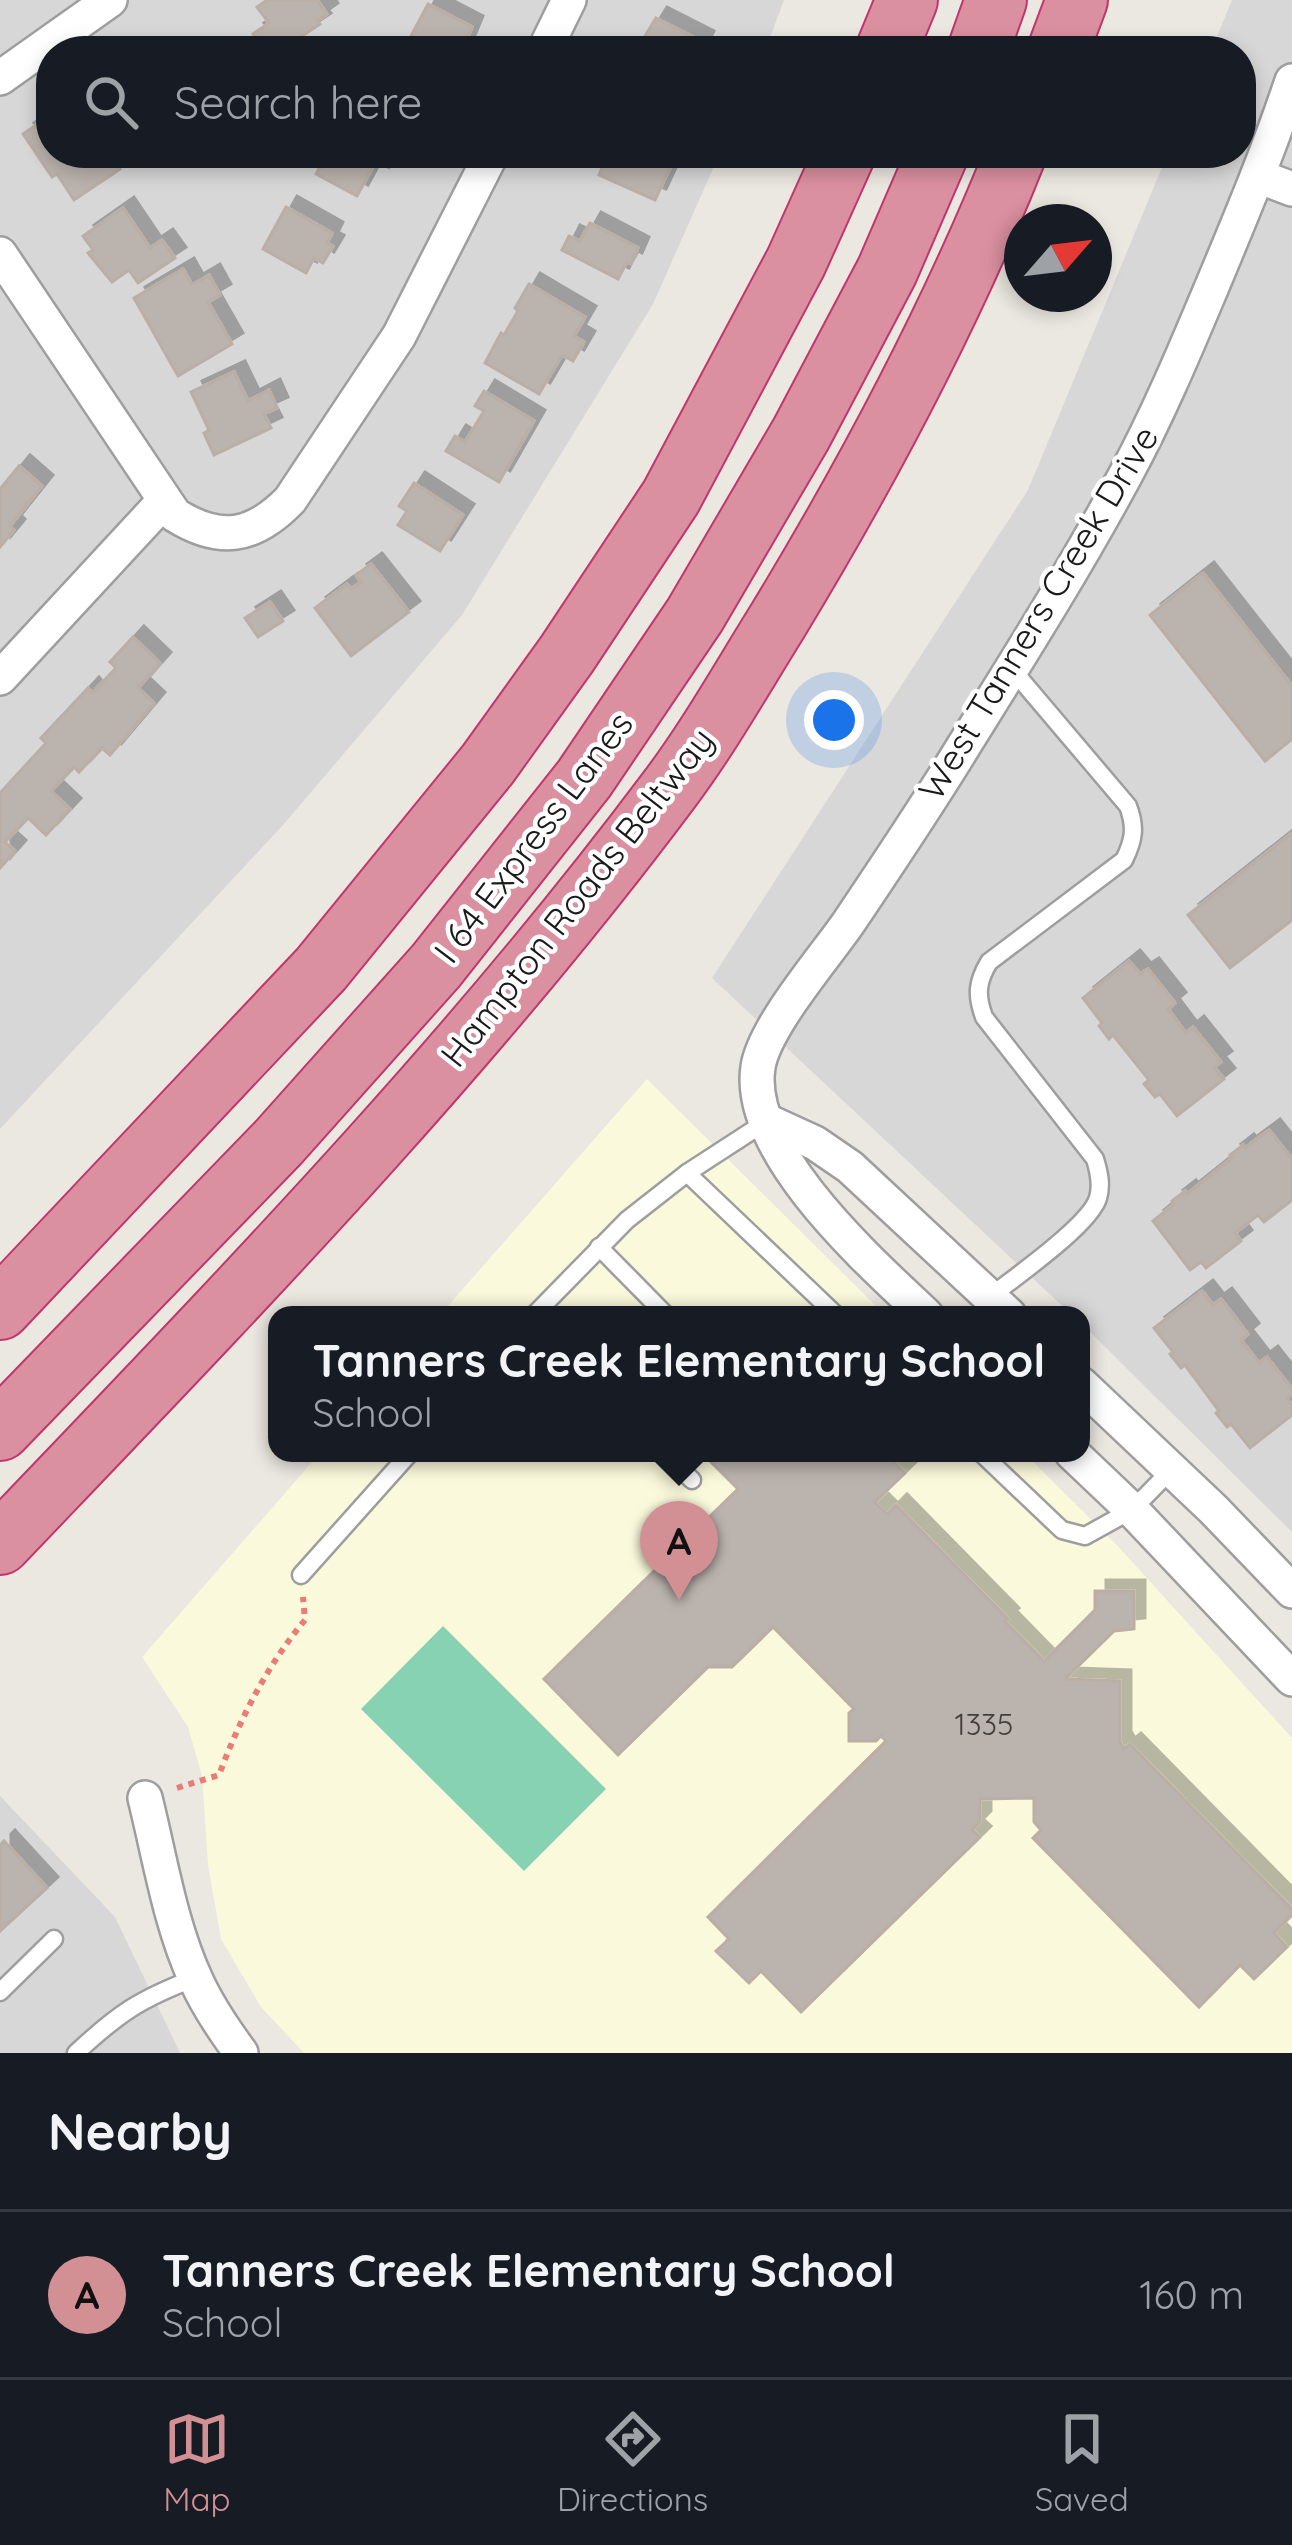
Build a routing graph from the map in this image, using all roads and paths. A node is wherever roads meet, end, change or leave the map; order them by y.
1 (110, 0) edge
2 (569, 0) edge
3 (907, 0) edge
4 (996, 0) edge
5 (1077, 0) edge
6 (59, 36) edge
7 (551, 36) edge
8 (892, 36) edge
9 (983, 36) edge
10 (1064, 36) edge
11 (36, 52) edge
12 (0, 78) edge
13 (1292, 81) edge
14 (1285, 124) edge
15 (484, 168) edge
16 (837, 168) edge
17 (932, 168) edge
18 (1009, 168) edge
19 (1258, 176) junction
20 (1292, 189) edge
21 (0, 254) edge
22 (164, 501) junction
23 (1012, 668) junction
24 (0, 678) edge
25 (767, 1121) junction
26 (687, 1173) junction
27 (599, 1247) junction
28 (543, 1306) edge
29 (657, 1306) edge
30 (827, 1306) edge
31 (916, 1306) edge
32 (1000, 1306) edge
33 (0, 1310) edge
34 (1090, 1393) edge
35 (0, 1430) edge
36 (402, 1462) edge
37 (673, 1462) edge
38 (990, 1462) edge
39 (1081, 1462) edge
40 (1171, 1470) junction
41 (692, 1480) dead end
42 (1132, 1510) junction
43 (0, 1544) edge
44 (301, 1575) joint
45 (1292, 1591) edge
46 (1291, 1675) edge
47 (145, 1798) joint
48 (54, 1939) dead end
49 (195, 1978) junction
50 (0, 1992) edge
51 (76, 2053) edge
52 (241, 2053) edge

1 - 6 street
2 - 7 street
3 - 8 highway
4 - 9 highway
5 - 10 highway
11 - 12 street
13 - 14 street, West Tanners Creek Drive
14 - 19 street, West Tanners Creek Drive
15 - 22 street
16 - 33 highway
17 - 35 highway, I 64 Express Lanes
18 - 43 highway, Hampton Roads Beltway
19 - 20 street
19 - 23 street, West Tanners Creek Drive
21 - 22 street
22 - 24 street
23 - 25 street, West Tanners Creek Drive
23 - 32 lane
25 - 26 lane
25 - 31 street
25 - 32 street
26 - 27 lane
26 - 30 lane
27 - 28 lane
27 - 29 lane
34 - 40 street
36 - 44 lane
37 - 41 lane
38 - 42 lane
39 - 42 street
40 - 42 lane
40 - 45 street
42 - 46 street
44 - 47 path
47 - 49 street
48 - 50 lane
49 - 51 lane
49 - 52 street

